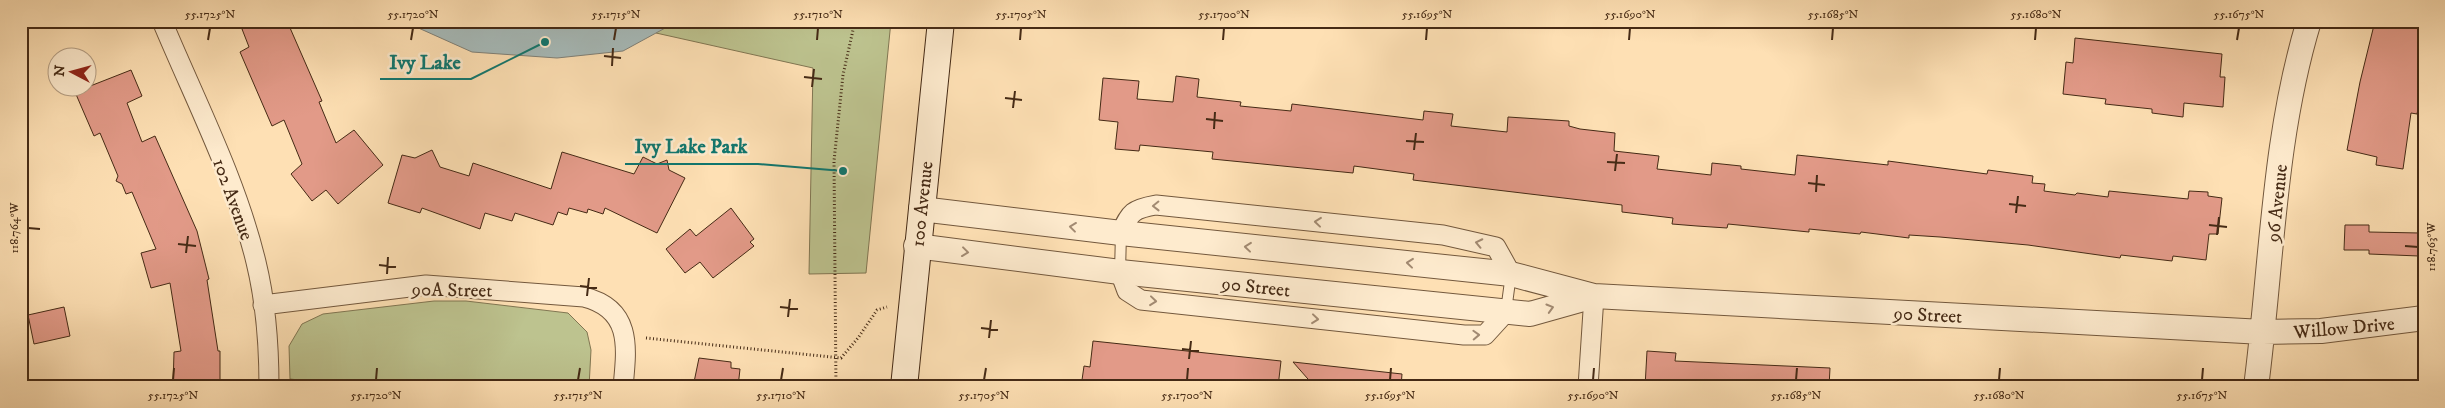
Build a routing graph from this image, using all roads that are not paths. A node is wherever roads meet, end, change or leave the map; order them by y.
1 (162, 21) edge
2 (941, 21) edge
3 (2308, 21) edge
4 (921, 209) junction
5 (1122, 233) junction
6 (916, 246) junction
7 (1120, 272) junction
8 (1511, 274) junction
9 (1594, 296) junction
10 (263, 305) junction
11 (1506, 312) junction
12 (2424, 318) edge
13 (2263, 332) junction
14 (269, 387) edge
15 (623, 387) edge
16 (904, 387) edge
17 (1588, 387) edge
18 (2256, 387) edge

1 - 10 street, 102 Avenue
2 - 4 main road, 100 Avenue
3 - 13 street, 96 Avenue
5 -> 4 street, 90 Street
4 - 6 main road, 100 Avenue
5 - 7 lane
8 -> 5 street, 90 Street
8 -> 5 street
6 -> 7 street, 90 Street
6 - 16 main road, 100 Avenue
7 -> 11 street, 90 Street
8 - 9 street, 90 Street
8 - 11 lane
11 -> 9 street, 90 Street
9 - 13 street, 90 Street
9 - 17 street
10 - 14 street, 102 Avenue
10 - 15 street, 90A Street
12 - 13 street, Willow Drive
13 - 18 street, 96 Avenue

